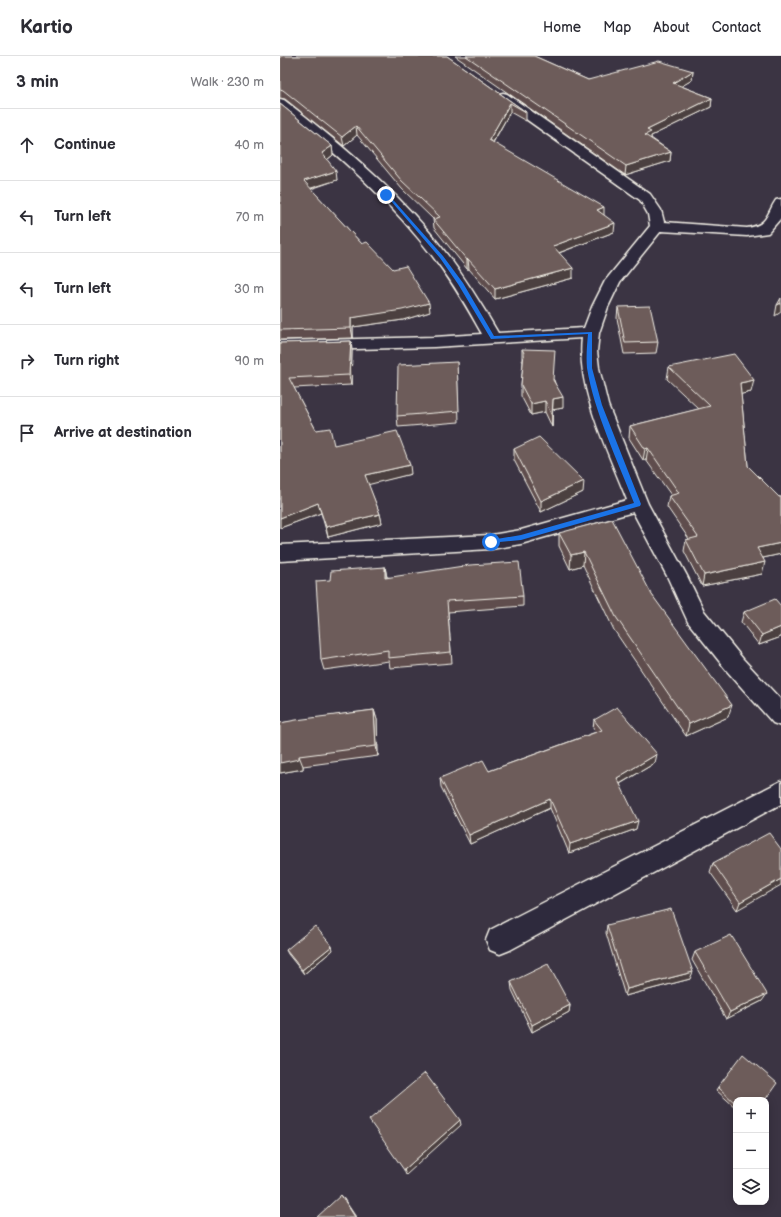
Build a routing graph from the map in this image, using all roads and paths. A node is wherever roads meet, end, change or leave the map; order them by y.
1 (496, 92) edge
2 (282, 106) edge
3 (781, 202) edge
4 (657, 226) junction
5 (591, 333) junction
6 (493, 338) junction
7 (280, 346) edge
8 (638, 504) junction
9 (280, 552) edge
10 (781, 716) edge
11 (781, 792) edge
12 (500, 940) dead end

1 - 4 street
2 - 6 street
3 - 4 street
4 - 5 street
5 - 6 street
5 - 8 street
6 - 7 street
8 - 9 street
8 - 10 street
11 - 12 street

